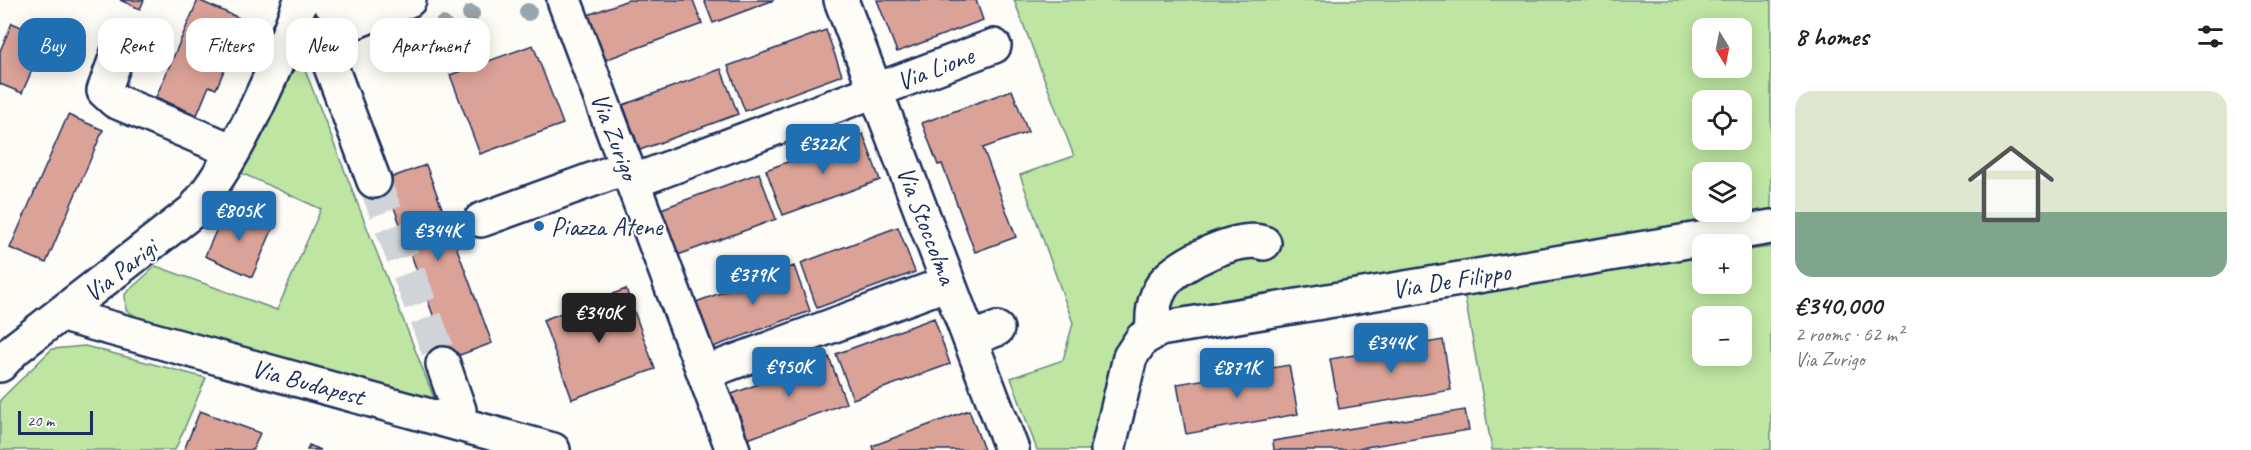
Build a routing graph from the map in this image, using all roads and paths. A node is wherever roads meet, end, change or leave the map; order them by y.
1 (301, 0) edge
2 (327, 0) edge
3 (409, 0) edge
4 (564, 0) edge
5 (841, 0) edge
6 (376, 12) junction
7 (358, 20) edge
8 (994, 46) dead end
9 (286, 49) edge
10 (283, 50) junction
11 (111, 72) edge
12 (333, 72) edge
13 (875, 91) junction
14 (233, 151) junction
15 (629, 175) junction
16 (375, 181) tunnel mouth
17 (482, 220) dead end
18 (1771, 227) edge
19 (1264, 243) dead end
20 (948, 282) junction
21 (63, 315) junction
22 (1153, 332) junction
23 (5, 353) edge
24 (443, 364) tunnel mouth
25 (704, 373) junction
26 (457, 423) junction
27 (553, 450) edge
28 (733, 450) edge
29 (1012, 450) edge
30 (1108, 450) edge

1 - 10 street, Via Parigi
2 - 6 street
3 - 6 street
4 - 15 street, Via Zurigo
5 - 13 street, Via Stoccolma
6 - 7 street
8 - 13 street, Via Lione
9 - 10 street
10 - 14 street, Via Parigi
11 - 14 street
12 - 16 street
13 - 15 street, Via Lione
13 - 20 street, Via Stoccolma
14 - 21 street, Via Parigi
15 - 17 street
15 - 25 street, Via Zurigo
18 - 22 street, Via De Filippo
19 - 22 street
20 - 25 street
20 - 29 street, Via Stoccolma
21 - 23 street, Via Parigi
21 - 26 street, Via Budapest
22 - 30 street
24 - 26 street
25 - 28 street, Via Zurigo
26 - 27 street, Via Budapest

